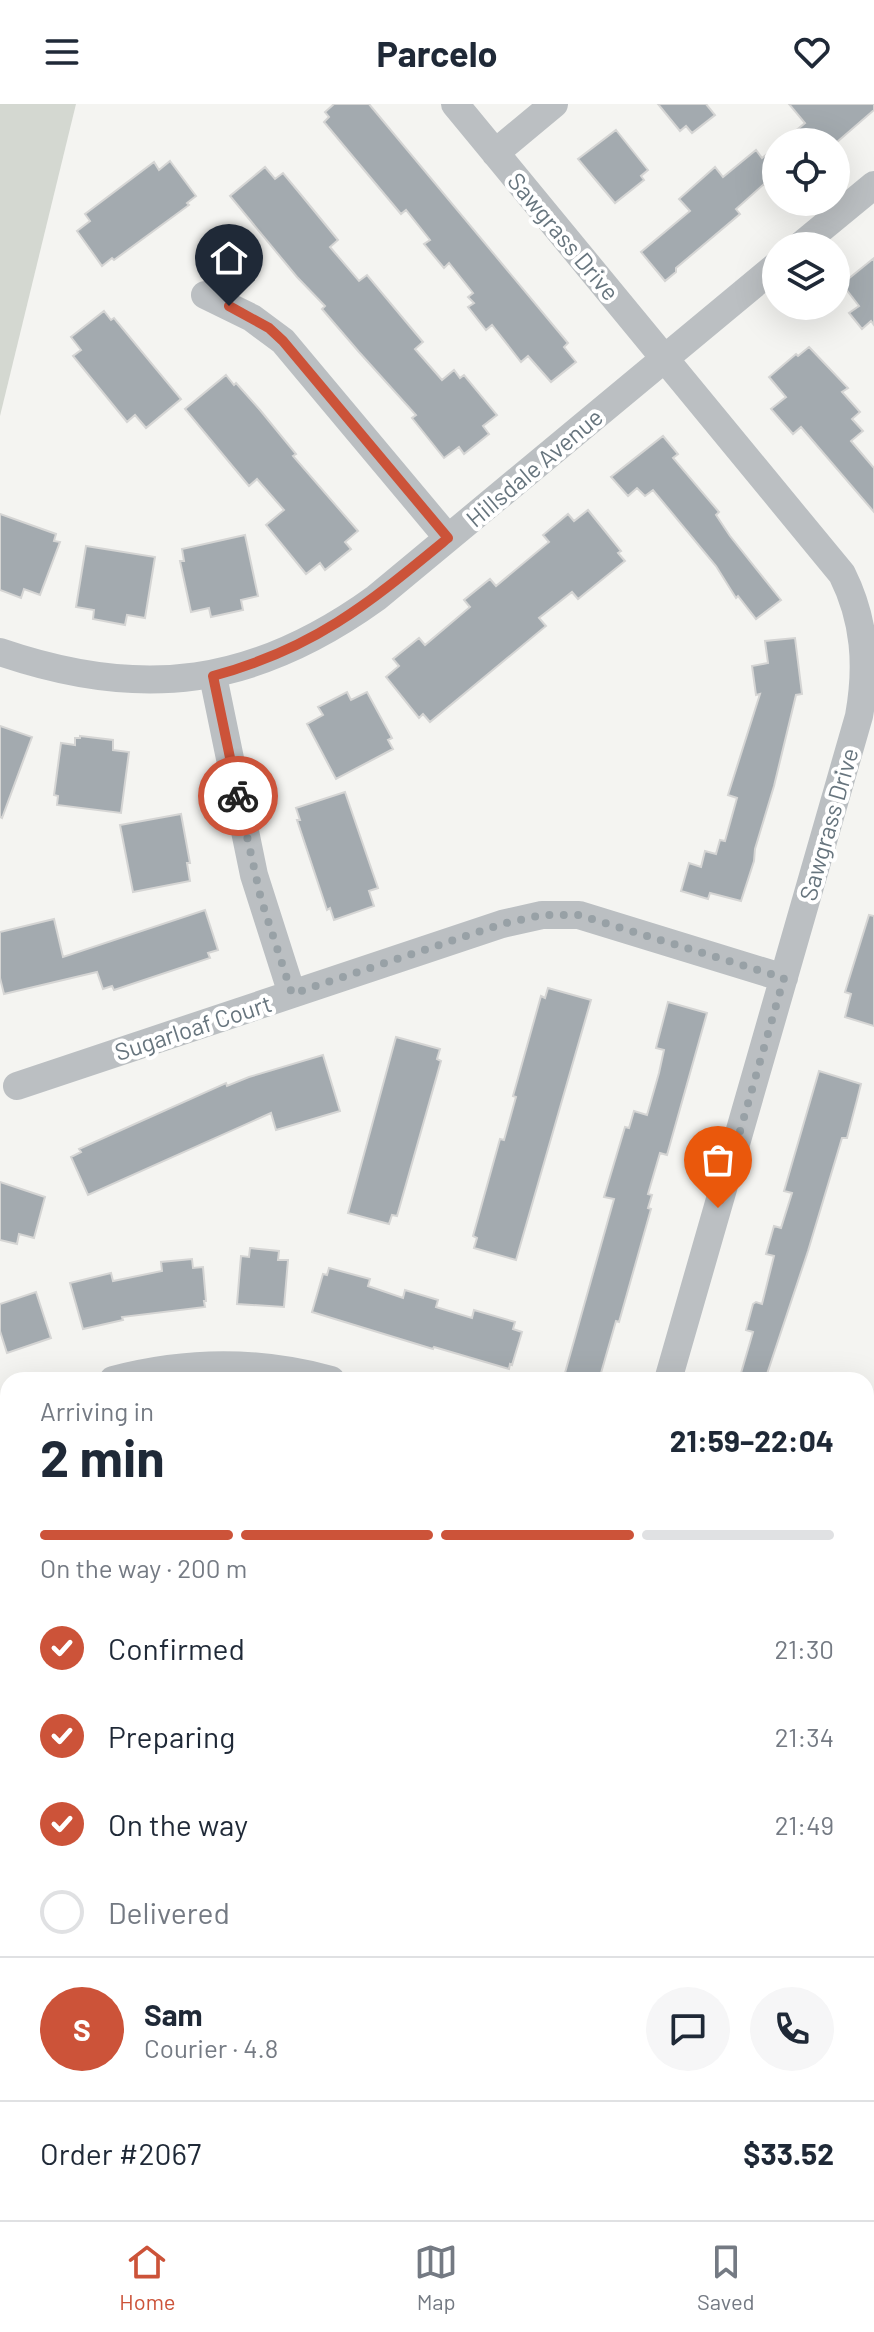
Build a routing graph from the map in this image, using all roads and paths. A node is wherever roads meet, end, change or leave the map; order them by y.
1 (455, 104) edge
2 (554, 104) edge
3 (495, 153) junction
4 (874, 185) edge
5 (817, 232) edge
6 (762, 278) edge
7 (205, 295) dead end
8 (665, 358) junction
9 (448, 538) junction
10 (0, 652) edge
11 (213, 676) junction
12 (784, 978) junction
13 (292, 994) junction
14 (17, 1086) dead end
15 (151, 1372) edge
16 (292, 1372) edge
17 (670, 1372) edge

1 - 3 street, Sawgrass Drive
2 - 3 street
3 - 8 street, Sawgrass Drive
4 - 5 street
6 - 8 street, Hillsdale Avenue
7 - 9 street
8 - 9 street, Hillsdale Avenue
8 - 12 street, Sawgrass Drive
9 - 11 street, Hillsdale Avenue
10 - 11 street, Hillsdale Avenue
11 - 13 street
12 - 13 street, Sugarloaf Court
12 - 17 street, Sawgrass Drive
13 - 14 street, Sugarloaf Court
15 - 16 street

